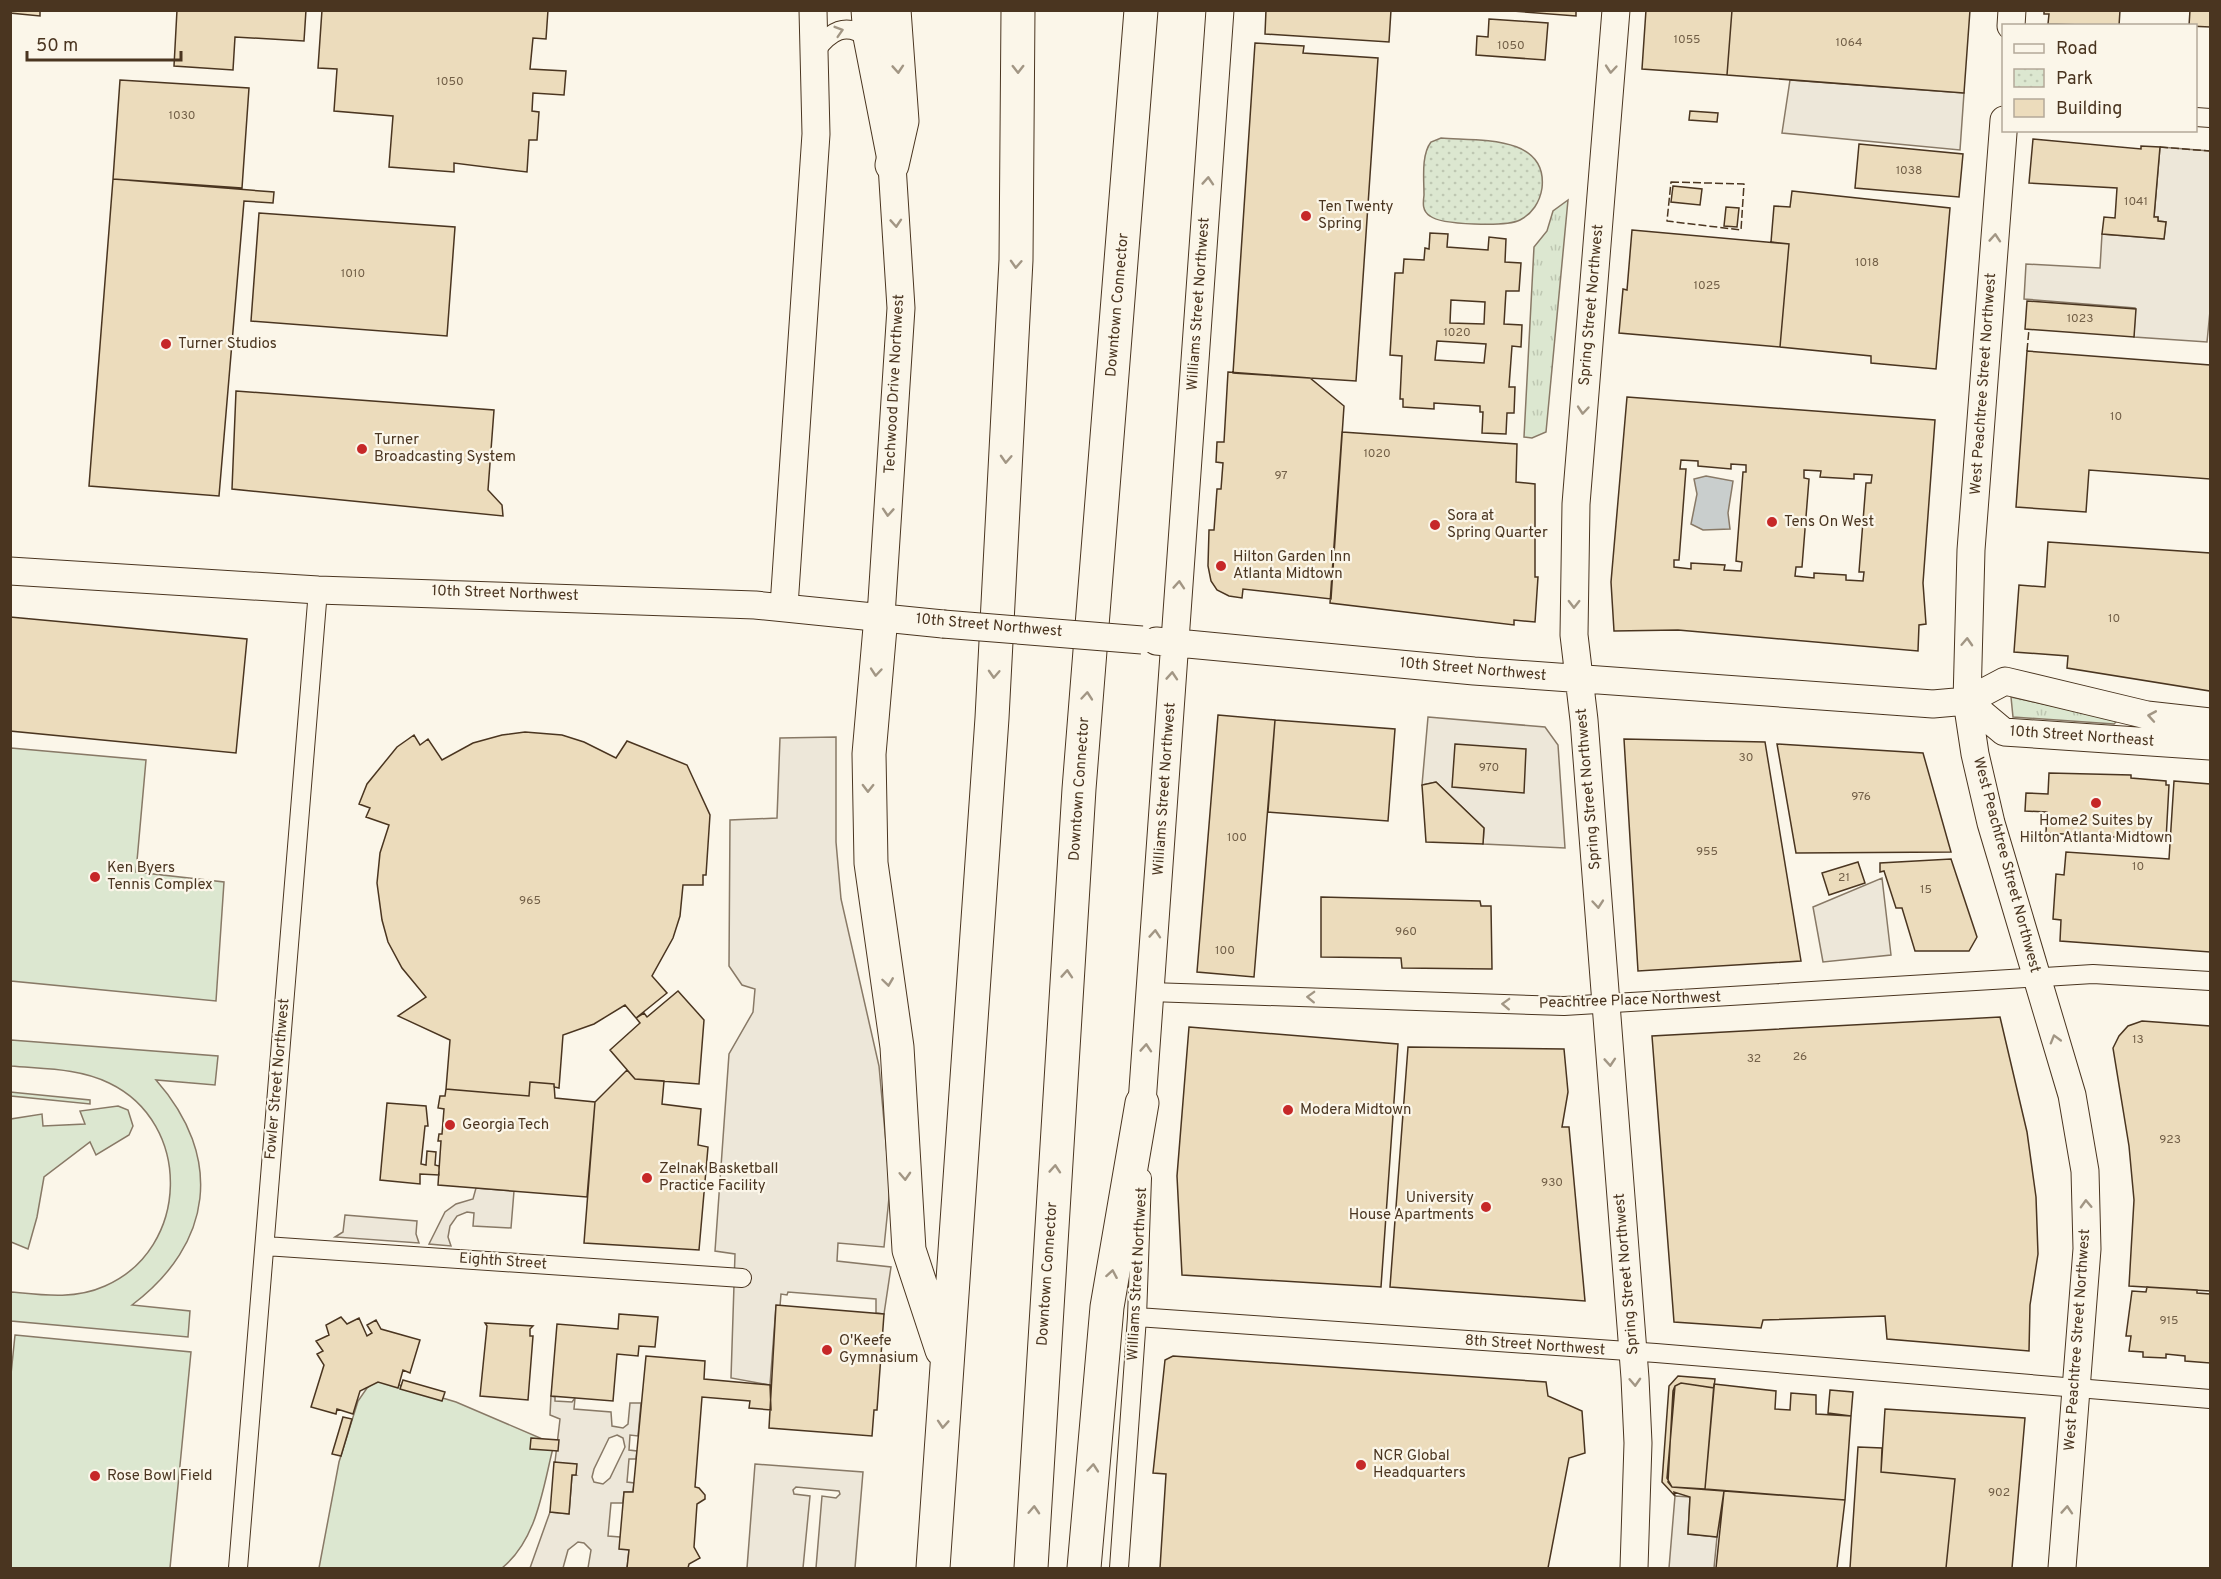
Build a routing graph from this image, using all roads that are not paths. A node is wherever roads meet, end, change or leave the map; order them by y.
1 (813, 10) edge
2 (894, 10) edge
3 (1018, 10) edge
4 (1141, 10) edge
5 (1220, 10) edge
6 (1616, 10) edge
7 (866, 24) edge
8 (816, 50) junction
9 (2003, 132) edge
10 (892, 165) junction
11 (10, 572) edge
12 (318, 590) junction
13 (784, 606) junction
14 (881, 615) junction
15 (1174, 643) junction
16 (1579, 679) junction
17 (1967, 701) junction
18 (2211, 722) edge
19 (2211, 746) edge
20 (2037, 979) junction
21 (2211, 981) edge
22 (1150, 992) junction
23 (1606, 1004) junction
24 (1142, 1103) junction
25 (265, 1246) junction
26 (742, 1278) dead end
27 (1137, 1317) junction
28 (1633, 1352) junction
29 (947, 1365) junction
30 (2076, 1388) junction
31 (2211, 1399) edge
32 (238, 1569) edge
33 (933, 1569) edge
34 (1030, 1569) edge
35 (1084, 1569) edge
36 (1119, 1569) edge
37 (1634, 1569) edge
38 (2062, 1569) edge

1 - 8 main road
2 -> 10 highway
3 -> 29 highway
34 -> 4 highway, Downtown Connector
15 -> 5 main road, Williams Street Northwest
6 -> 16 main road, Spring Street Northwest
8 -> 7 street
7 - 10 main road, Techwood Drive Northwest
8 - 13 main road
17 -> 9 main road, West Peachtree Street Northwest
10 -> 14 main road, Techwood Drive Northwest
11 - 12 main road, 10th Street Northwest
12 - 13 main road, 10th Street Northwest
12 - 25 street, Fowler Street Northwest
13 - 14 main road, 10th Street Northwest
14 - 15 main road, 10th Street Northwest, bridge
14 -> 29 highway
15 - 16 main road, 10th Street Northwest
22 -> 15 main road, Williams Street Northwest
16 - 17 main road, 10th Street Northwest
16 -> 23 main road, Spring Street Northwest
18 -> 17 main road, 10th Street Northeast
17 - 19 main road, 10th Street Northeast
17 - 20 main road, West Peachtree Street Northwest
20 - 21 street, Peachtree Place Northwest
20 - 23 street, Peachtree Place Northwest
30 -> 20 main road, West Peachtree Street Northwest
23 -> 22 street, Peachtree Place Northwest
24 -> 22 main road, Williams Street Northwest
23 -> 28 main road, Spring Street Northwest
24 - 27 street, Williams Street Northwest
35 -> 24 highway
25 - 26 street, Eighth Street
25 - 32 street, Fowler Street Northwest
27 - 28 street, 8th Street Northwest
27 - 36 street, Williams Street Northwest
28 - 30 street, 8th Street Northwest
28 -> 37 main road, Spring Street Northwest
29 -> 33 highway
30 - 31 street, 8th Street Northwest
38 -> 30 main road, West Peachtree Street Northwest

